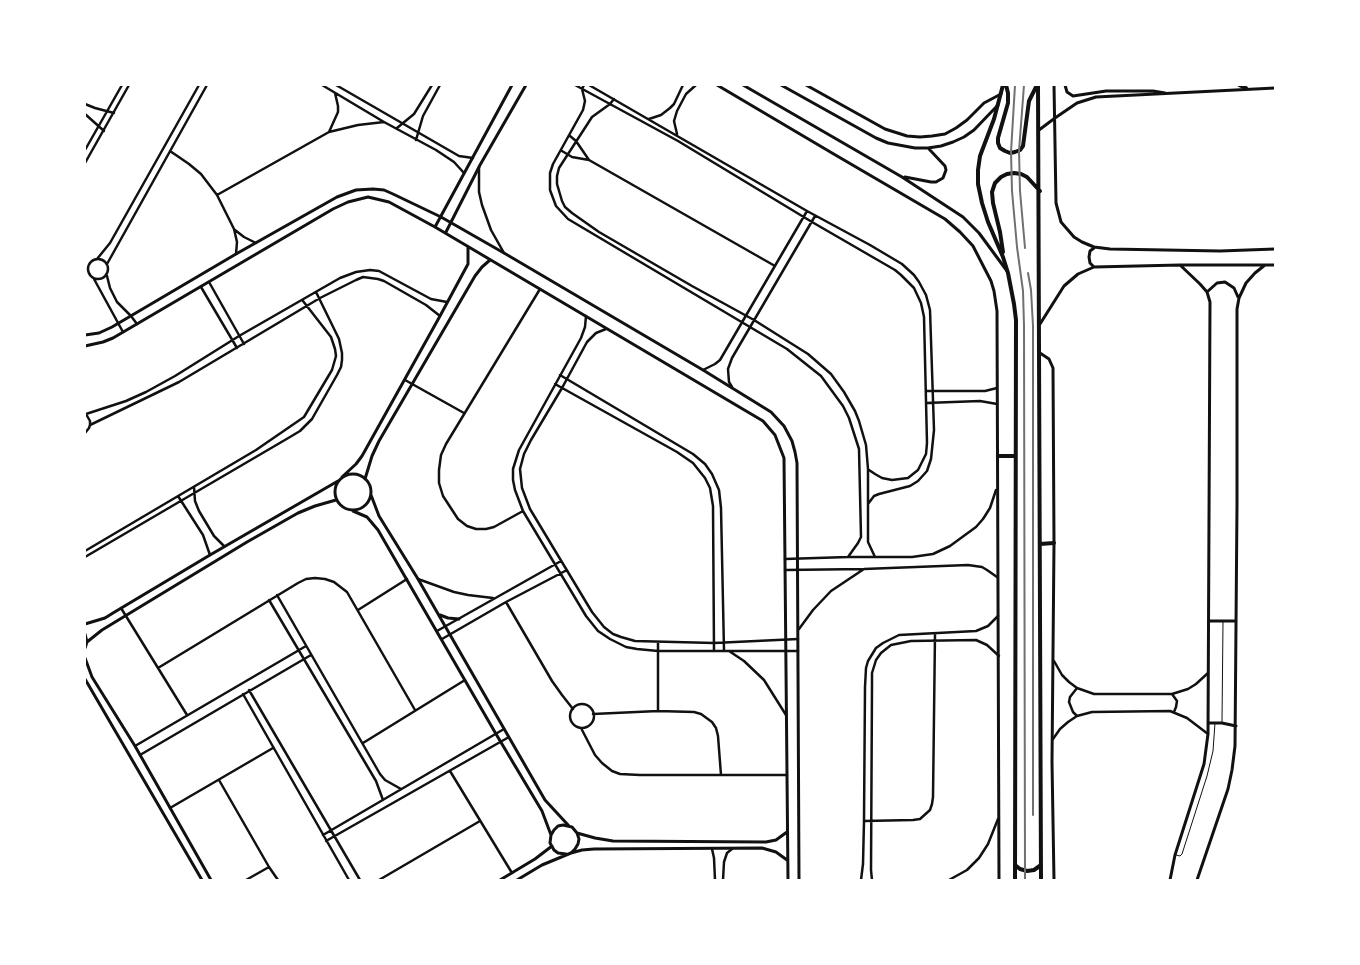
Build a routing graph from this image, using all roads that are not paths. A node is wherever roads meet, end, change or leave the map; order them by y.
1 (122, 85) edge
2 (129, 85) edge
3 (199, 85) edge
4 (207, 85) edge
5 (322, 85) edge
6 (336, 85) edge
7 (432, 85) edge
8 (440, 85) edge
9 (512, 85) edge
10 (526, 85) edge
11 (575, 85) edge
12 (584, 85) edge
13 (589, 85) edge
14 (683, 85) edge
15 (696, 85) edge
16 (717, 85) edge
17 (743, 85) edge
18 (781, 85) edge
19 (806, 85) edge
20 (1004, 85) edge
21 (1038, 85) edge
22 (1054, 85) edge
23 (1065, 85) edge
24 (1239, 85) edge
25 (1246, 88) junction
26 (1275, 88) edge
27 (582, 89) junction
28 (334, 92) junction
29 (1002, 93) junction
30 (1168, 93) junction
31 (614, 99) junction
32 (423, 100) junction
33 (85, 104) edge
34 (429, 104) junction
35 (610, 104) junction
36 (998, 104) junction
37 (107, 111) junction
38 (114, 113) junction
39 (85, 114) edge
40 (1054, 118) junction
41 (649, 119) junction
42 (384, 122) junction
43 (402, 124) junction
44 (98, 127) junction
45 (397, 129) junction
46 (1039, 130) junction
47 (104, 131) junction
48 (329, 132) junction
49 (418, 132) junction
50 (677, 135) junction
51 (570, 136) junction
52 (416, 140) junction
53 (576, 141) junction
54 (928, 148) junction
55 (85, 150) edge
56 (170, 150) junction
57 (561, 150) junction
58 (568, 154) junction
59 (712, 156) junction
60 (473, 158) junction
61 (589, 160) junction
62 (710, 160) junction
63 (85, 163) edge
64 (480, 165) junction
65 (464, 173) junction
66 (902, 177) junction
67 (1040, 191) junction
68 (217, 195) junction
69 (807, 211) junction
70 (815, 216) junction
71 (441, 217) junction
72 (804, 217) junction
73 (450, 222) junction
74 (812, 222) junction
75 (436, 227) junction
76 (234, 229) junction
77 (446, 232) junction
78 (599, 232) junction
79 (596, 236) junction
80 (256, 243) junction
81 (468, 246) junction
82 (1094, 247) junction
83 (1275, 249) edge
84 (504, 253) junction
85 (236, 254) junction
86 (1003, 257) junction
87 (98, 259) junction
88 (490, 260) junction
89 (85, 262) edge
90 (107, 264) junction
91 (89, 265) junction
92 (1180, 265) junction
93 (1265, 265) junction
94 (1275, 265) edge
95 (775, 266) junction
96 (1094, 267) junction
97 (85, 272) edge
98 (108, 273) junction
99 (1008, 273) junction
100 (90, 275) junction
101 (94, 279) junction
102 (208, 282) junction
103 (201, 287) junction
104 (540, 289) junction
105 (316, 292) junction
106 (1207, 292) junction
107 (320, 298) junction
108 (1238, 298) junction
109 (303, 300) junction
110 (447, 302) junction
111 (307, 307) junction
112 (586, 315) junction
113 (131, 316) junction
114 (440, 316) junction
115 (746, 316) junction
116 (754, 320) junction
117 (742, 322) junction
118 (118, 324) junction
119 (137, 324) junction
120 (1040, 324) junction
121 (750, 327) junction
122 (608, 328) junction
123 (123, 332) junction
124 (85, 335) edge
125 (239, 336) junction
126 (232, 340) junction
127 (244, 344) junction
128 (85, 346) edge
129 (237, 348) junction
130 (1040, 353) junction
131 (704, 370) junction
132 (560, 375) junction
133 (176, 376) junction
134 (567, 379) junction
135 (405, 380) junction
136 (179, 382) junction
137 (412, 384) junction
138 (555, 384) junction
139 (732, 387) junction
140 (562, 388) junction
141 (997, 388) junction
142 (926, 391) junction
143 (933, 391) junction
144 (933, 402) junction
145 (926, 403) junction
146 (997, 404) junction
147 (464, 413) junction
148 (86, 414) edge
149 (90, 424) junction
150 (85, 433) edge
151 (282, 433) junction
152 (285, 440) junction
153 (998, 456) junction
154 (1016, 456) junction
155 (868, 469) junction
156 (342, 477) junction
157 (366, 479) junction
158 (338, 481) junction
159 (998, 482) junction
160 (194, 487) junction
161 (194, 493) junction
162 (371, 495) junction
163 (178, 496) junction
164 (336, 500) junction
165 (182, 501) junction
166 (868, 504) junction
167 (353, 511) junction
168 (523, 511) junction
169 (714, 539) junction
170 (722, 539) junction
171 (1040, 544) junction
172 (1054, 544) junction
173 (224, 546) junction
174 (85, 551) edge
175 (210, 555) junction
176 (85, 557) edge
177 (848, 557) junction
178 (875, 557) junction
179 (785, 559) junction
180 (798, 559) junction
181 (561, 561) junction
182 (555, 565) junction
183 (798, 569) junction
184 (864, 569) junction
185 (567, 570) junction
186 (785, 570) junction
187 (560, 573) junction
188 (407, 579) junction
189 (418, 579) junction
190 (998, 579) junction
191 (277, 595) junction
192 (495, 599) junction
193 (269, 600) junction
194 (506, 602) junction
195 (121, 608) junction
196 (358, 610) junction
197 (439, 614) junction
198 (999, 615) junction
199 (126, 616) junction
200 (459, 619) junction
201 (1209, 621) junction
202 (1223, 621) junction
203 (1236, 621) junction
204 (85, 624) edge
205 (446, 626) junction
206 (437, 631) junction
207 (798, 631) junction
208 (85, 634) edge
209 (450, 634) junction
210 (935, 634) junction
211 (442, 639) junction
212 (798, 639) junction
213 (785, 640) junction
214 (935, 640) junction
215 (87, 642) junction
216 (658, 642) junction
217 (714, 643) junction
218 (723, 643) junction
219 (306, 646) junction
220 (85, 648) edge
221 (714, 650) junction
222 (726, 650) junction
223 (299, 651) junction
224 (658, 651) junction
225 (786, 651) junction
226 (798, 651) junction
227 (311, 654) junction
228 (999, 656) junction
229 (85, 658) edge
230 (304, 658) junction
231 (1053, 660) junction
232 (158, 668) junction
233 (1209, 672) junction
234 (85, 679) edge
235 (465, 680) junction
236 (1077, 688) junction
237 (249, 690) junction
238 (243, 694) junction
239 (1172, 694) junction
240 (573, 709) junction
241 (415, 710) junction
242 (658, 711) junction
243 (1174, 712) junction
244 (593, 714) junction
245 (187, 715) junction
246 (786, 716) junction
247 (1077, 716) junction
248 (1208, 723) junction
249 (1215, 723) junction
250 (1222, 723) junction
251 (1236, 726) junction
252 (582, 728) junction
253 (504, 729) junction
254 (496, 734) junction
255 (864, 734) junction
256 (872, 734) junction
257 (1208, 734) junction
258 (509, 737) junction
259 (1052, 741) junction
260 (500, 742) junction
261 (362, 743) junction
262 (135, 746) junction
263 (273, 748) junction
264 (140, 755) junction
265 (450, 771) junction
266 (721, 775) junction
267 (787, 775) junction
268 (219, 780) junction
269 (401, 789) junction
270 (383, 800) junction
271 (170, 808) junction
272 (998, 817) junction
273 (480, 821) junction
274 (864, 821) junction
275 (871, 821) junction
276 (569, 826) junction
277 (331, 830) junction
278 (787, 832) junction
279 (577, 833) junction
280 (323, 834) junction
281 (551, 835) junction
282 (335, 836) junction
283 (326, 841) junction
284 (705, 841) junction
285 (552, 846) junction
286 (732, 848) junction
287 (705, 849) junction
288 (712, 849) junction
289 (569, 853) junction
290 (1175, 855) junction
291 (788, 860) junction
292 (1015, 864) junction
293 (1042, 864) junction
294 (269, 867) junction
295 (512, 873) junction
296 (202, 880) edge
297 (210, 880) edge
298 (246, 880) edge
299 (278, 880) edge
300 (349, 880) edge
301 (360, 880) edge
302 (379, 880) edge
303 (500, 880) edge
304 (516, 880) edge
305 (715, 880) edge
306 (724, 880) edge
307 (788, 880) edge
308 (799, 880) edge
309 (861, 880) edge
310 (872, 880) edge
311 (949, 880) edge
312 (999, 880) edge
313 (1015, 880) edge
314 (1042, 880) edge
315 (1054, 880) edge
316 (1170, 880) edge
317 (1197, 880) edge

1 - 37 street
2 - 38 street
3 - 87 street
4 - 56 street
5 - 28 street
6 - 43 street
7 - 32 street
8 - 34 street
9 - 60 street
10 - 64 street
11 - 27 street
12 - 27 street
13 - 31 street
14 - 41 street
15 - 50 street
16 - 141 street
17 - 66 street
18 - 54 street
19 - 29 street
20 - 21 highway
20 - 29 highway
21 - 46 highway
22 - 40 street
23 - 30 street
24 - 25 highway
25 - 26 street
25 - 30 street
27 - 35 street
27 - 51 street
28 - 42 street
28 - 48 street
29 - 36 highway
30 - 40 street
31 - 35 street
31 - 41 street
32 - 34 street
32 - 43 street
33 - 37 street
34 - 49 street
35 - 53 street
35 - 62 street
36 - 54 street
36 - 86 highway
37 - 38 street
37 - 44 street
38 - 47 street
39 - 44 street
40 - 46 street
40 - 82 street
41 - 50 street
42 - 45 street
42 - 48 street
43 - 45 street
43 - 49 street
44 - 47 street
44 - 55 street
45 - 52 street
46 - 67 highway
47 - 63 street
48 - 68 street
49 - 52 street
49 - 60 street
50 - 59 street
51 - 53 street
51 - 57 street
52 - 65 street
53 - 58 street
53 - 61 street
54 - 66 street
56 - 68 street
56 - 90 street
57 - 58 street
57 - 79 street
58 - 61 street
58 - 78 street
59 - 62 street
59 - 69 street
60 - 65 street
61 - 95 street
62 - 72 street
64 - 73 street
64 - 84 street
65 - 71 street
66 - 99 street
67 - 86 highway
67 - 120 highway
68 - 76 street
69 - 70 street
69 - 72 street
70 - 74 street
70 - 143 street
71 - 73 street
71 - 75 street
71 - 80 street
72 - 74 street
72 - 95 street
73 - 77 street
73 - 84 street
74 - 116 street
74 - 142 street
75 - 77 street
75 - 102 street
76 - 80 street
76 - 85 street
77 - 81 street
78 - 79 street
78 - 115 street
79 - 117 street
80 - 85 street
81 - 88 street
81 - 110 street
82 - 83 street
82 - 96 street
84 - 131 street
85 - 113 street
86 - 99 highway
87 - 90 street
87 - 91 street
88 - 104 street
88 - 137 street
89 - 91 street
90 - 98 street
91 - 100 street
92 - 93 street
92 - 96 street
92 - 106 street
93 - 94 street
93 - 108 street
95 - 115 street
96 - 120 street
97 - 100 street
98 - 101 street
98 - 113 street
99 - 154 highway
100 - 101 street
101 - 118 street
102 - 103 street
102 - 125 street
103 - 119 street
103 - 126 street
104 - 112 street
104 - 147 street
105 - 107 street
105 - 109 street
105 - 110 street
106 - 108 street
106 - 201 street
107 - 111 street
107 - 114 street
107 - 152 street
108 - 203 street
109 - 111 street
109 - 125 street
110 - 114 street
111 - 127 street
111 - 151 street
112 - 122 street
112 - 132 street
113 - 118 street
113 - 119 street
114 - 135 street
115 - 116 street
115 - 117 street
116 - 121 street
116 - 155 street
117 - 121 street
117 - 131 street
118 - 123 street
118 - 124 street
119 - 123 street
120 - 130 highway
121 - 139 street
121 - 177 street
122 - 134 street
122 - 179 street
123 - 128 street
125 - 126 street
125 - 127 street
126 - 129 street
126 - 133 street
127 - 129 street
129 - 136 street
130 - 171 highway
130 - 172 street
131 - 139 street
132 - 134 street
132 - 138 street
133 - 136 street
133 - 148 street
134 - 140 street
134 - 170 street
135 - 137 street
135 - 156 street
136 - 149 street
137 - 147 street
137 - 157 street
138 - 140 street
138 - 168 street
139 - 180 street
140 - 169 street
140 - 181 street
141 - 143 street
141 - 146 street
142 - 143 street
142 - 145 street
143 - 144 street
144 - 145 street
144 - 146 street
144 - 166 street
145 - 155 street
146 - 153 street
147 - 168 street
148 - 149 street
149 - 150 street
151 - 152 street
151 - 160 street
152 - 161 street
153 - 154 highway
153 - 159 street
154 - 292 highway
155 - 166 street
156 - 157 street
156 - 158 street
157 - 162 street
158 - 164 street
158 - 173 street
159 - 178 street
159 - 190 street
160 - 161 street
160 - 163 street
161 - 165 street
161 - 173 street
162 - 167 street
162 - 189 street
163 - 165 street
163 - 174 street
164 - 167 street
164 - 199 street
165 - 175 street
165 - 176 street
166 - 178 street
167 - 188 street
168 - 182 street
169 - 170 street
169 - 217 street
170 - 218 street
171 - 172 highway
171 - 293 highway
172 - 231 street
173 - 175 street
175 - 195 street
177 - 178 street
177 - 180 street
179 - 180 street
179 - 186 street
180 - 183 street
181 - 182 street
181 - 185 street
182 - 187 street
182 - 192 street
183 - 184 street
183 - 186 street
183 - 207 street
184 - 190 street
184 - 207 street
185 - 187 street
185 - 216 street
186 - 213 street
187 - 194 street
187 - 224 street
188 - 196 street
188 - 206 street
189 - 192 street
189 - 197 street
190 - 198 street
191 - 193 street
191 - 196 street
191 - 219 street
192 - 200 street
193 - 223 street
193 - 232 street
194 - 209 street
194 - 240 street
195 - 199 street
195 - 204 street
196 - 241 street
197 - 200 street
197 - 205 street
198 - 210 street
198 - 228 street
199 - 215 street
199 - 232 street
200 - 205 street
201 - 202 street
201 - 233 street
202 - 203 street
202 - 250 lane
203 - 251 street
205 - 206 street
205 - 209 street
206 - 211 street
207 - 212 street
208 - 215 street
209 - 211 street
209 - 253 street
210 - 214 street
210 - 255 street
211 - 235 street
212 - 213 street
212 - 226 street
213 - 218 street
213 - 225 street
214 - 228 street
214 - 256 street
214 - 275 street
215 - 220 street
216 - 217 street
216 - 224 street
217 - 218 street
217 - 221 street
218 - 222 street
219 - 223 street
219 - 227 street
221 - 222 street
221 - 224 street
222 - 225 street
222 - 246 street
223 - 230 street
223 - 245 street
224 - 242 street
225 - 226 street
225 - 246 street
226 - 308 street
227 - 230 street
227 - 261 street
228 - 272 street
229 - 262 street
230 - 237 street
230 - 270 street
231 - 236 street
231 - 259 street
232 - 245 street
233 - 239 street
233 - 248 street
234 - 296 street
235 - 241 street
235 - 254 street
236 - 239 street
236 - 247 street
237 - 238 street
237 - 277 street
238 - 263 street
238 - 264 street
239 - 243 street
240 - 244 street
240 - 252 street
241 - 261 street
242 - 244 street
242 - 266 street
243 - 247 street
243 - 257 street
244 - 252 street
245 - 262 street
246 - 267 street
247 - 259 street
248 - 249 street
248 - 257 street
249 - 250 street
249 - 290 lane
250 - 251 street
251 - 317 street
252 - 266 street
253 - 254 street
253 - 258 street
254 - 260 street
254 - 269 street
255 - 256 street
255 - 274 street
256 - 275 street
257 - 290 street
258 - 260 street
258 - 276 street
259 - 315 street
260 - 265 street
260 - 281 street
261 - 269 street
262 - 264 street
263 - 268 street
263 - 280 street
264 - 271 street
265 - 273 street
265 - 282 street
266 - 267 street
267 - 278 street
268 - 271 street
268 - 294 street
269 - 270 street
270 - 277 street
271 - 297 street
272 - 311 street
272 - 312 street
273 - 295 street
273 - 302 street
274 - 275 street
274 - 309 street
275 - 310 street
276 - 279 street
276 - 281 street
277 - 280 street
277 - 282 street
278 - 284 street
278 - 291 street
279 - 284 street
279 - 289 street
280 - 283 street
281 - 285 street
282 - 283 street
282 - 301 street
283 - 300 street
284 - 287 street
285 - 289 street
285 - 295 street
286 - 288 street
286 - 291 street
286 - 306 street
287 - 288 street
287 - 289 street
288 - 305 street
289 - 304 street
290 - 316 street
291 - 307 street
292 - 293 highway
292 - 313 highway
293 - 314 highway
294 - 298 street
294 - 299 street
295 - 303 street

